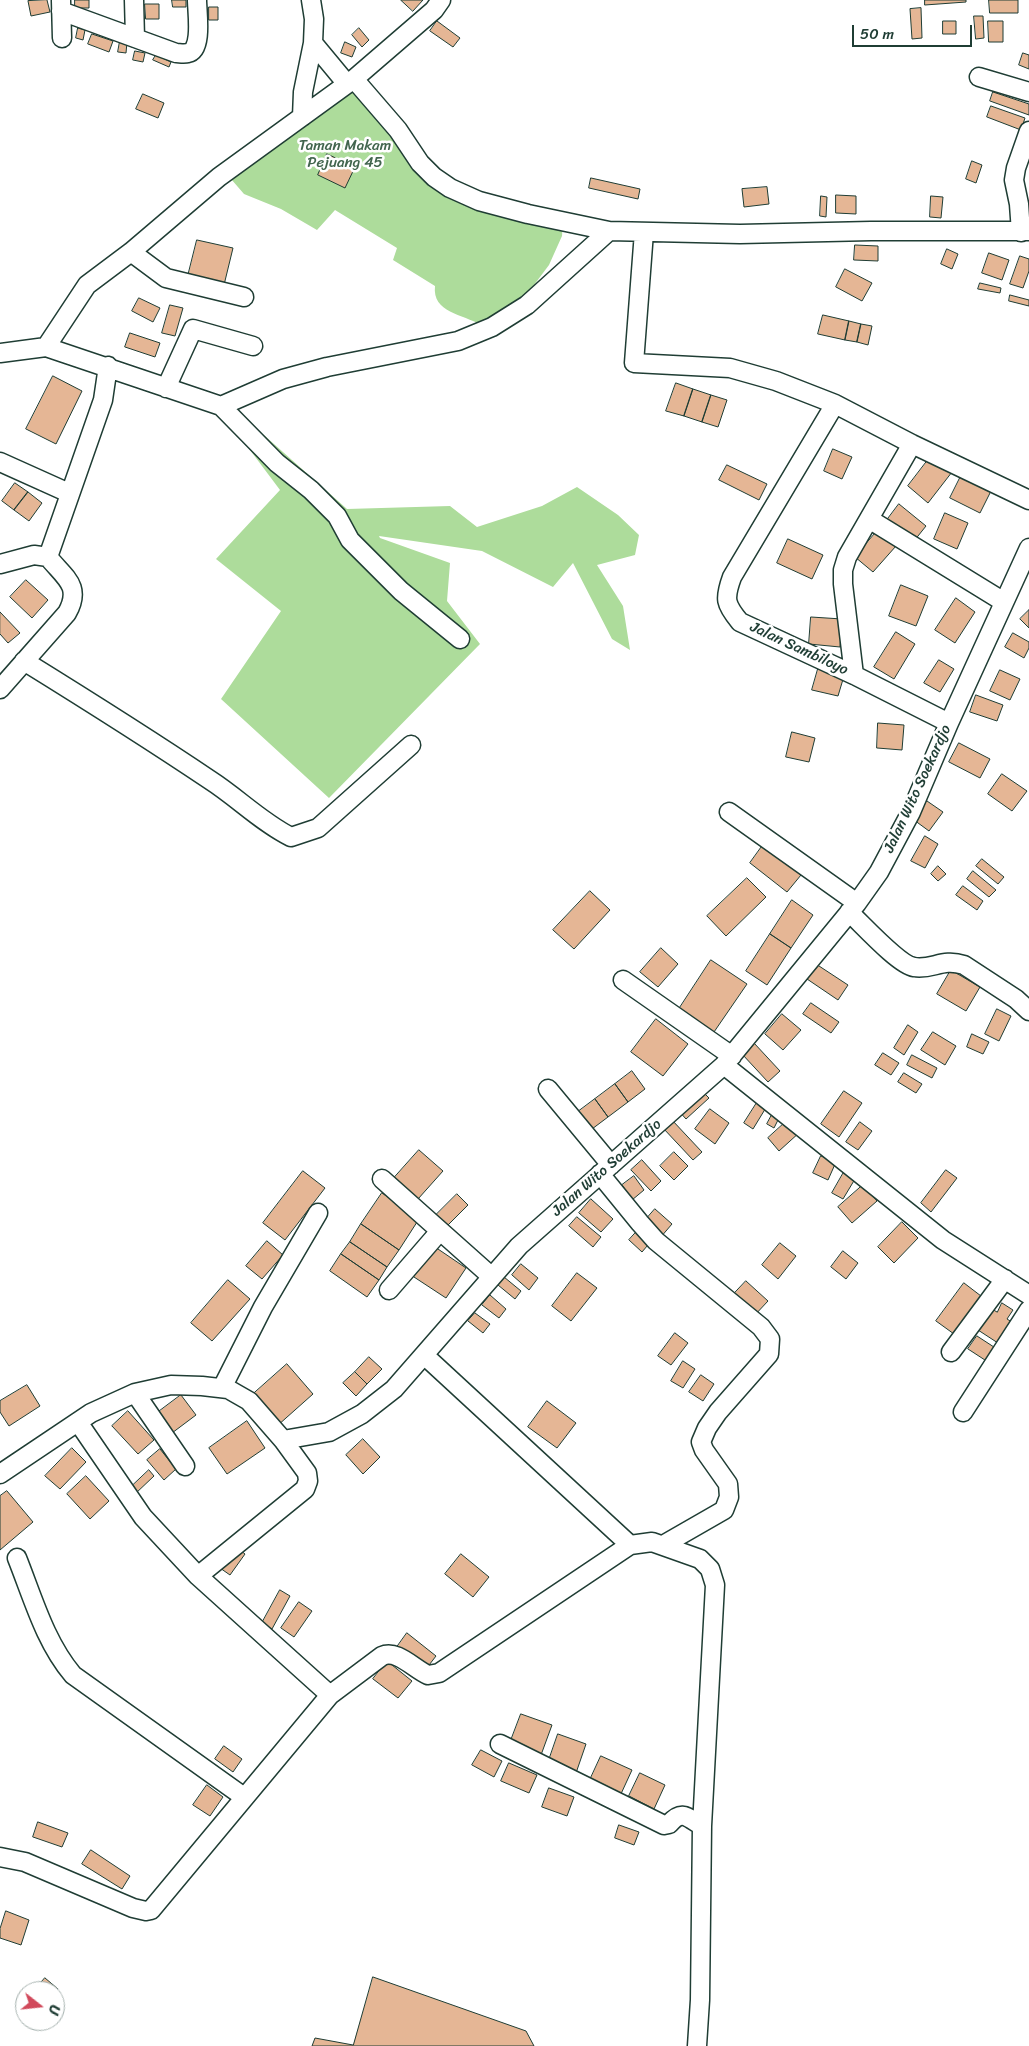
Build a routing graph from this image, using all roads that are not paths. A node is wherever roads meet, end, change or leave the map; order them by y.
1 (134, 0) edge
2 (197, 0) edge
3 (311, 0) edge
4 (441, 0) edge
5 (61, 5) edge
6 (62, 38) dead end
7 (135, 38) junction
8 (313, 43) junction
9 (979, 78) dead end
10 (350, 82) junction
11 (1029, 92) edge
12 (302, 117) junction
13 (1029, 131) edge
14 (1025, 231) edge
15 (609, 232) junction
16 (644, 232) junction
17 (131, 252) junction
18 (244, 297) dead end
19 (253, 346) dead end
20 (46, 347) junction
21 (0, 353) edge
22 (108, 366) junction
23 (166, 388) junction
24 (835, 404) junction
25 (221, 406) junction
26 (912, 444) junction
27 (0, 462) edge
28 (69, 493) junction
29 (1029, 500) edge
30 (869, 519) junction
31 (1029, 548) edge
32 (48, 557) junction
33 (0, 564) edge
34 (1022, 581) edge
35 (1004, 602) junction
36 (460, 640) dead end
37 (24, 661) junction
38 (854, 675) junction
39 (0, 689) edge
40 (949, 723) junction
41 (411, 744) dead end
42 (729, 812) dead end
43 (853, 908) junction
44 (623, 980) dead end
45 (1029, 1011) edge
46 (728, 1060) junction
47 (548, 1089) dead end
48 (605, 1170) junction
49 (382, 1179) dead end
50 (318, 1213) dead end
51 (440, 1231) junction
52 (492, 1277) junction
53 (1004, 1279) junction
54 (389, 1290) dead end
55 (1029, 1295) edge
56 (1029, 1310) edge
57 (951, 1352) dead end
58 (424, 1355) junction
59 (222, 1388) junction
60 (135, 1393) junction
61 (963, 1412) dead end
62 (78, 1422) junction
63 (283, 1440) junction
64 (185, 1466) dead end
65 (0, 1474) edge
66 (663, 1545) junction
67 (630, 1546) junction
68 (17, 1558) dead end
69 (198, 1576) junction
70 (330, 1695) junction
71 (500, 1744) dead end
72 (244, 1798) junction
73 (702, 1826) junction
74 (0, 1857) edge
75 (697, 2046) edge

1 - 7 street
2 - 7 street
3 - 8 street
4 - 10 street
5 - 6 street
5 - 7 street
8 - 10 street
8 - 12 street
9 - 11 street
10 - 12 street
10 - 15 street
12 - 17 street
13 - 14 street
14 - 16 street
15 - 16 street
15 - 25 street
16 - 24 street
17 - 18 street
17 - 20 street
19 - 23 street
20 - 21 street
20 - 22 street
22 - 23 street
22 - 28 street
23 - 25 street
24 - 26 street
24 - 38 street, Jalan Sambiloyo
25 - 36 street
26 - 29 street
26 - 30 street
27 - 28 street
28 - 32 street
30 - 35 street
30 - 38 street
31 - 34 street, Jalan Wito Soekardjo
32 - 33 street
32 - 37 street
34 - 35 street, Jalan Wito Soekardjo
35 - 40 street, Jalan Wito Soekardjo
37 - 39 street
37 - 41 street
38 - 40 street, Jalan Sambiloyo
40 - 43 street, Jalan Wito Soekardjo
42 - 43 street
43 - 45 street
43 - 46 street, Jalan Wito Soekardjo
44 - 46 street
46 - 48 street, Jalan Wito Soekardjo
46 - 53 street
47 - 48 street
48 - 52 street, Jalan Wito Soekardjo
48 - 66 street
49 - 51 street
50 - 59 street
51 - 52 street
51 - 54 street
52 - 58 street, Jalan Wito Soekardjo
53 - 55 street
53 - 57 street
56 - 61 street
58 - 63 street, Jalan Wito Soekardjo
58 - 67 street
59 - 60 street
59 - 63 street
60 - 62 street
60 - 64 street
62 - 65 street
62 - 69 street
63 - 69 street
66 - 67 street
66 - 73 street
67 - 70 street
68 - 72 street
69 - 70 street
70 - 72 street
71 - 73 street
72 - 74 street
73 - 75 street

